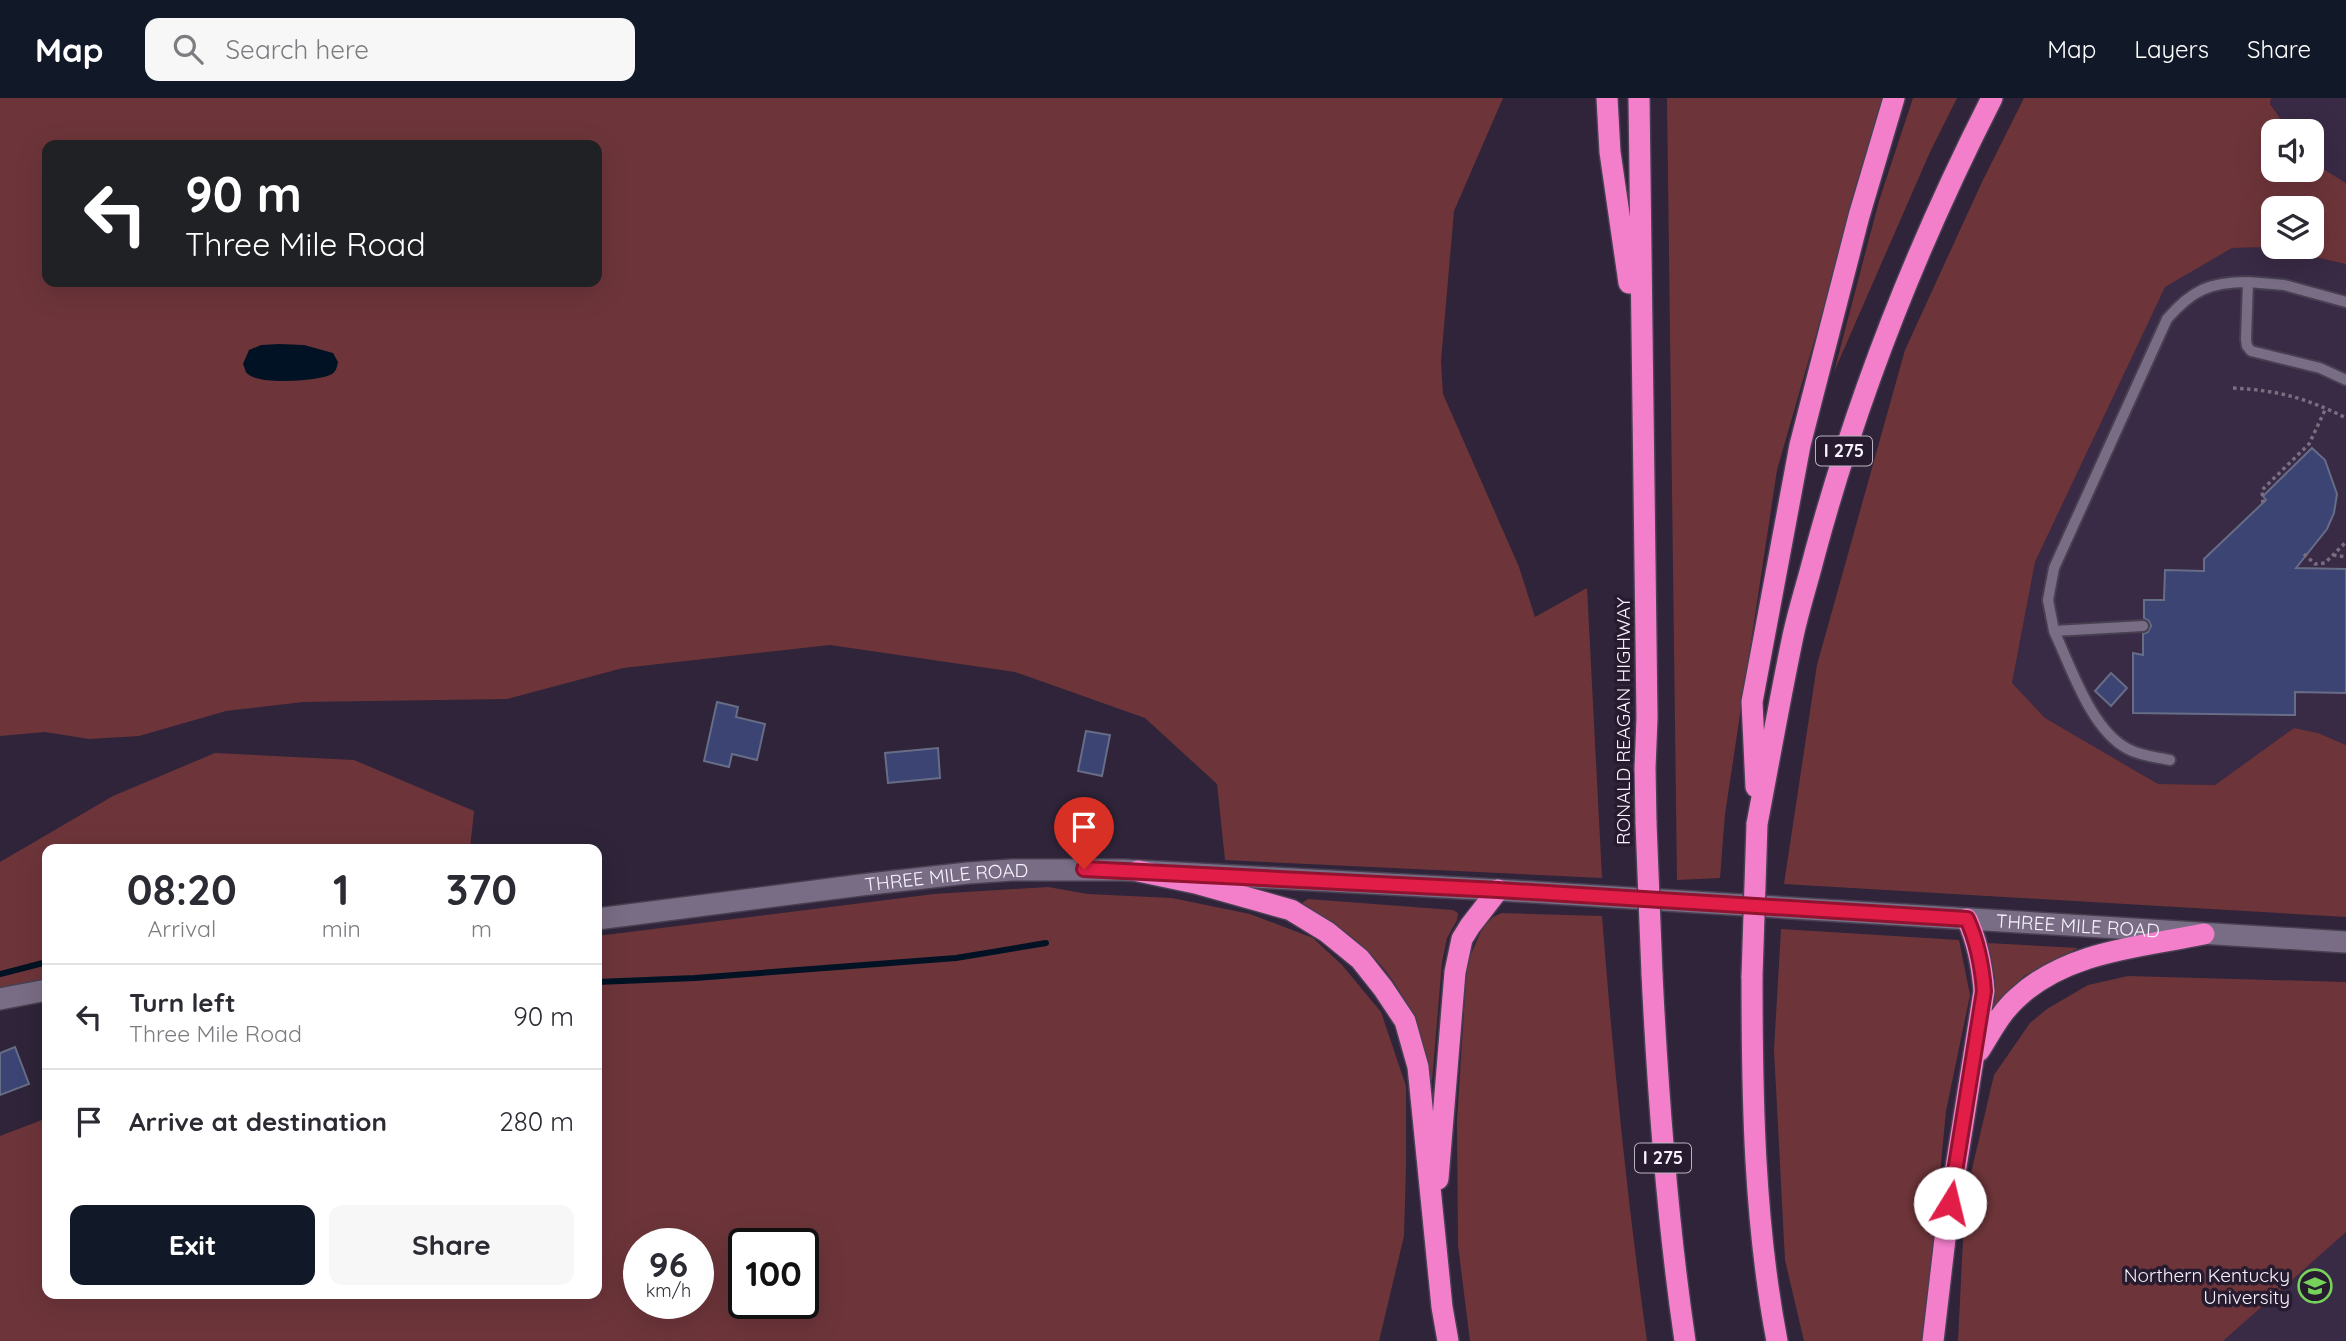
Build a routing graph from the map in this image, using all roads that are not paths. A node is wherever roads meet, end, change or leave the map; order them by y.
1 (1607, 98) edge
2 (1639, 98) edge
3 (1894, 98) edge
4 (1992, 98) edge
5 (2248, 282) junction
6 (2346, 302) edge
7 (1641, 364) junction
8 (2346, 380) edge
9 (2143, 626) dead end
10 (2054, 631) junction
11 (2170, 760) dead end
12 (1757, 824) junction
13 (1138, 871) junction
14 (1498, 890) junction
15 (602, 918) edge
16 (1967, 919) junction
17 (2204, 934) junction
18 (2346, 942) edge
19 (42, 991) edge
20 (0, 999) edge
21 (1975, 1058) junction
22 (1433, 1209) junction
23 (1448, 1341) edge
24 (1685, 1341) edge
25 (1777, 1341) edge
26 (1933, 1341) edge

1 - 7 highway
2 - 7 highway, RONALD REAGAN HIGHWAY / I 275
3 - 12 highway
4 - 12 highway, I 275
5 - 6 lane
5 - 8 lane
5 - 10 lane
7 - 24 highway, RONALD REAGAN HIGHWAY / I 275, bridge
9 - 10 lane
10 - 11 lane
12 - 25 highway, I 275, bridge
13 - 14 street, THREE MILE ROAD
13 - 15 street, THREE MILE ROAD
13 - 22 highway
14 - 16 street, THREE MILE ROAD
14 - 22 highway
16 - 17 street, THREE MILE ROAD
16 - 21 highway
17 - 18 street, THREE MILE ROAD
17 - 21 highway
19 - 20 street
21 - 26 highway
22 - 23 highway

